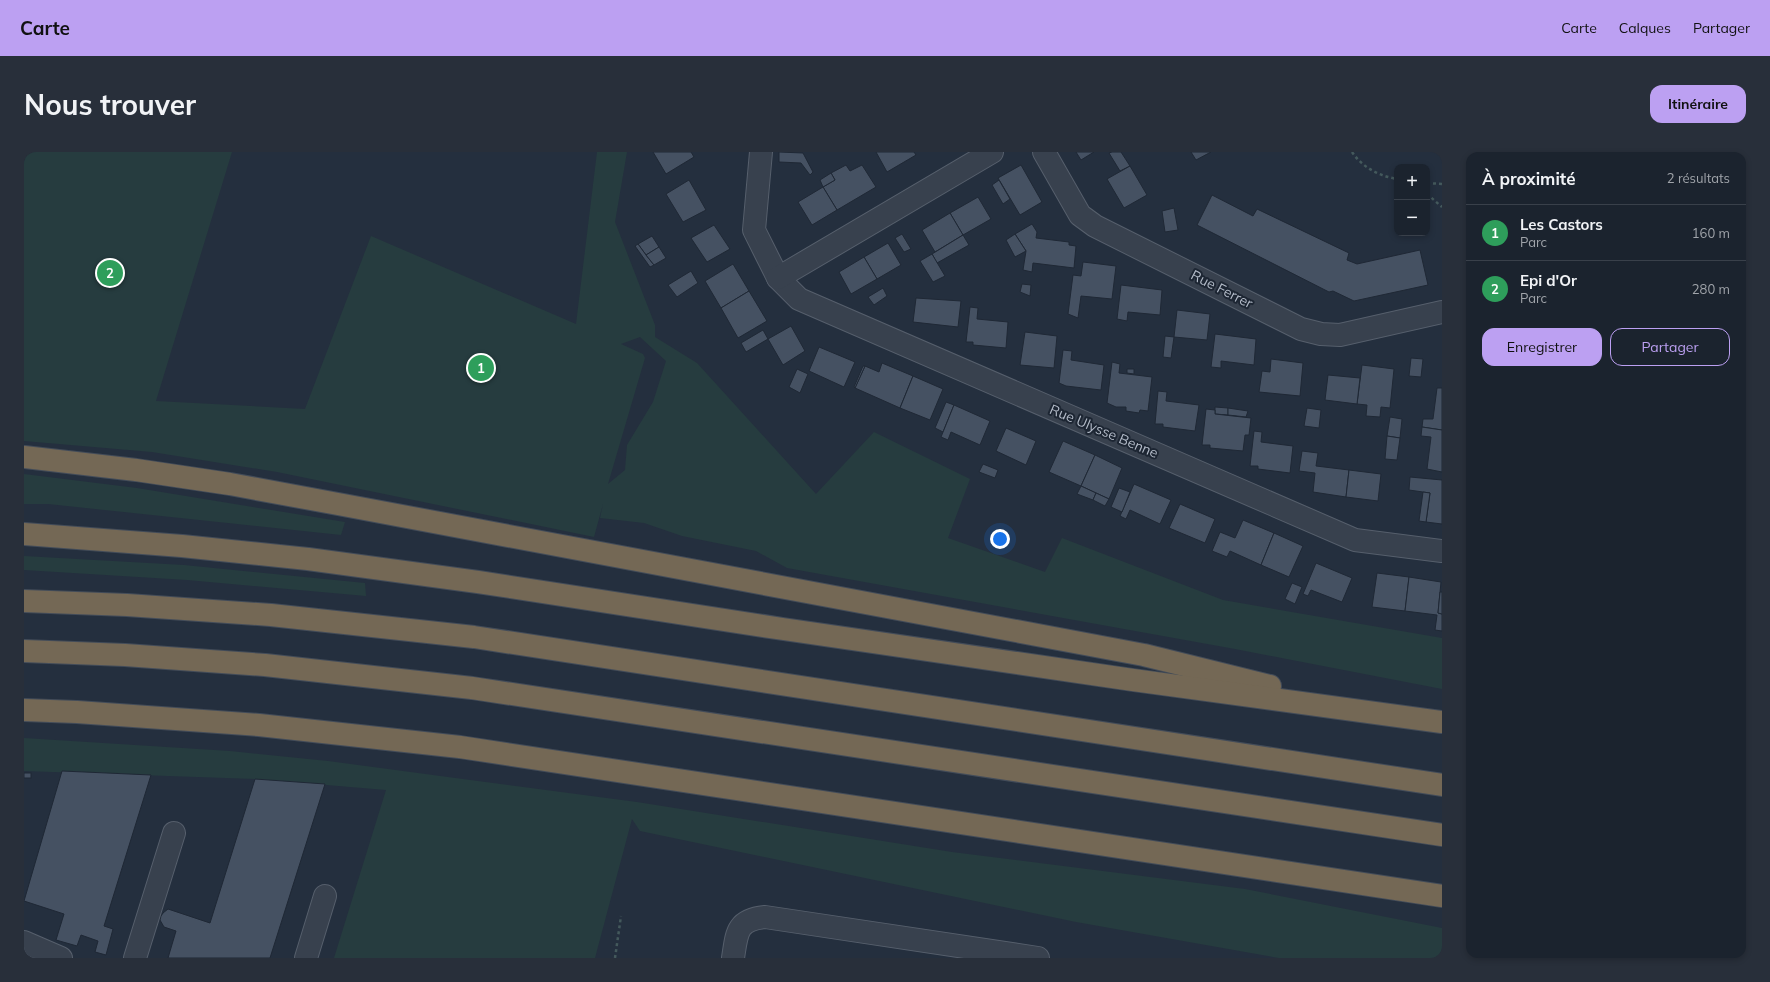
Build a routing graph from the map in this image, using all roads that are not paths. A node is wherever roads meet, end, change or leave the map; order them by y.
1 (761, 152) edge
2 (992, 152) edge
3 (1044, 152) edge
4 (778, 278) junction
5 (1442, 312) edge
6 (24, 457) edge
7 (24, 534) edge
8 (1442, 551) edge
9 (24, 601) edge
10 (24, 650) edge
11 (24, 710) edge
12 (1372, 712) junction
13 (1442, 722) edge
14 (1442, 785) edge
15 (174, 833) dead end
16 (1442, 835) edge
17 (325, 896) dead end
18 (1442, 896) edge
19 (24, 942) edge
20 (61, 958) edge
21 (135, 958) edge
22 (306, 958) edge
23 (733, 958) edge
24 (1038, 958) edge

1 - 4 street, Rue Ulysse Benne
2 - 4 street
3 - 5 street, Rue Ferrer
4 - 8 street, Rue Ulysse Benne
6 - 12 highway
7 - 12 highway
9 - 14 highway
10 - 16 highway
11 - 18 highway
12 - 13 highway
15 - 21 street
17 - 22 street
19 - 20 street
23 - 24 street

